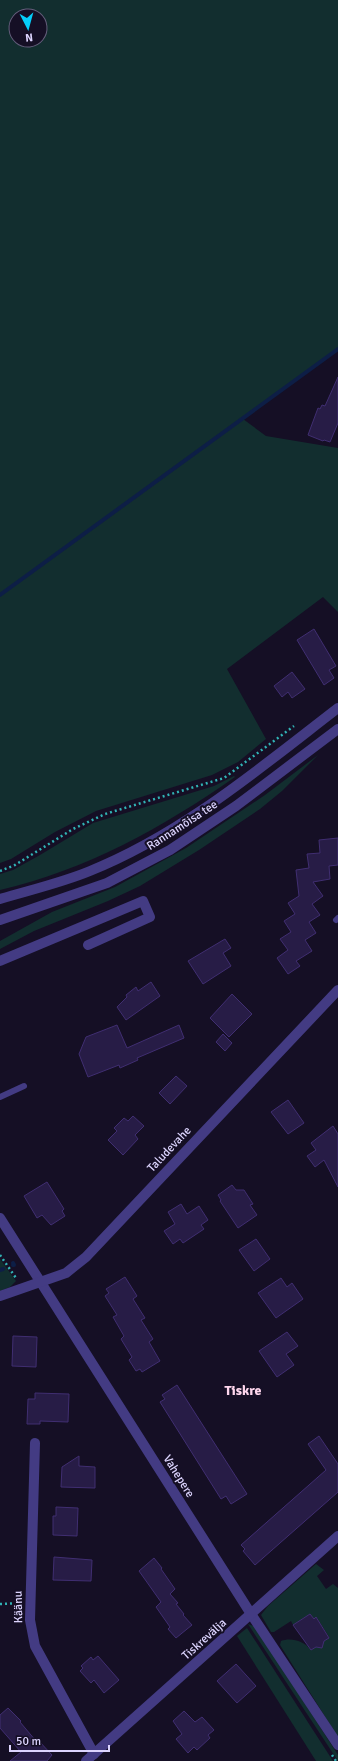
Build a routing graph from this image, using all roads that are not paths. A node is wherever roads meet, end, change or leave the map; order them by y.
1 (338, 708) edge
2 (338, 728) edge
3 (0, 899) edge
4 (0, 920) edge
5 (88, 945) dead end
6 (0, 961) edge
7 (338, 990) edge
8 (24, 1086) dead end
9 (0, 1097) edge
10 (0, 1218) edge
11 (40, 1283) junction
12 (0, 1296) edge
13 (35, 1443) dead end
14 (338, 1536) edge
15 (252, 1614) junction
16 (338, 1745) edge
17 (90, 1758) edge

1 - 3 street, Rannamõisa tee
2 - 4 street, Rannamõisa tee
5 - 6 street
7 - 11 street, Taludevahe
8 - 9 lane
10 - 11 street, Vahepere
11 - 12 street, Taludevahe
11 - 15 street, Vahepere
13 - 17 street, Käänu
14 - 15 street, Tiskrevälja
15 - 16 street, Vahepere
15 - 17 street, Tiskrevälja

